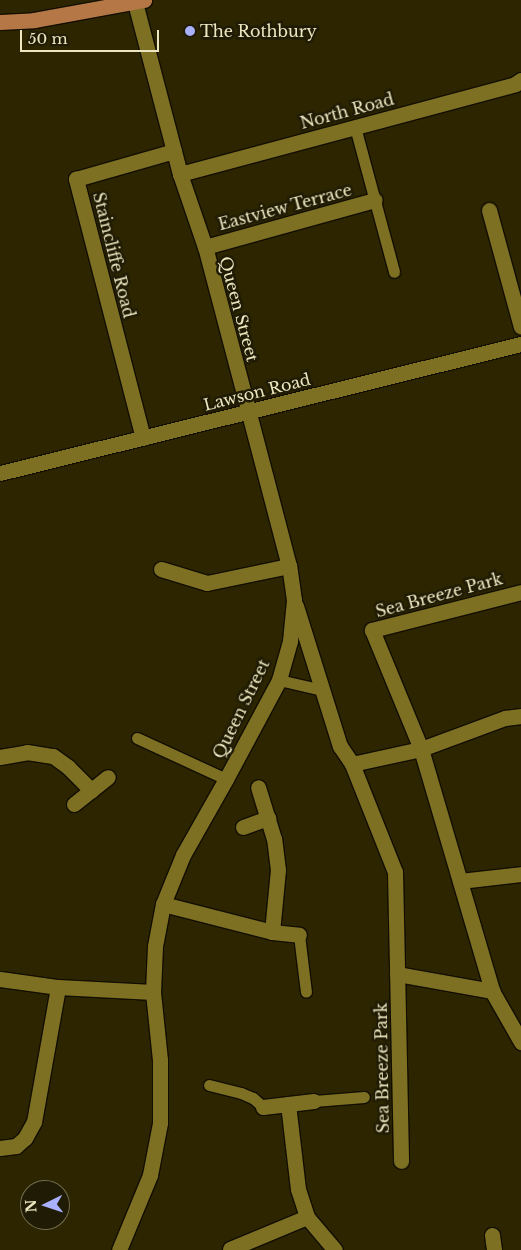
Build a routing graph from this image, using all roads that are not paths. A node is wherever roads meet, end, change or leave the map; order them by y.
1 (139, 1) edge
2 (0, 22) edge
3 (521, 80) edge
4 (355, 127) junction
5 (174, 151) junction
6 (180, 174) junction
7 (375, 200) junction
8 (489, 210) dead end
9 (204, 247) junction
10 (394, 272) dead end
11 (521, 327) edge
12 (521, 344) edge
13 (249, 412) junction
14 (143, 438) junction
15 (0, 473) edge
16 (289, 566) junction
17 (161, 568) dead end
18 (521, 592) edge
19 (294, 600) junction
20 (279, 680) junction
21 (322, 690) junction
22 (521, 716) edge
23 (137, 738) dead end
24 (421, 748) junction
25 (0, 757) edge
26 (352, 764) junction
27 (108, 777) dead end
28 (226, 779) junction
29 (258, 787) dead end
30 (91, 790) junction
31 (74, 804) dead end
32 (268, 818) junction
33 (243, 827) dead end
34 (521, 874) edge
35 (460, 881) junction
36 (163, 904) junction
37 (272, 932) junction
38 (299, 935) joint
39 (397, 974) junction
40 (0, 979) edge
41 (58, 987) junction
42 (492, 991) junction
43 (153, 992) junction
44 (306, 992) dead end
45 (521, 1042) edge
46 (209, 1085) dead end
47 (364, 1097) dead end
48 (314, 1101) joint
49 (288, 1104) junction
50 (263, 1107) joint
51 (0, 1148) edge
52 (401, 1161) dead end
53 (308, 1217) junction
54 (230, 1249) edge
55 (119, 1250) edge
56 (335, 1250) edge

1 - 2 main road
1 - 5 street, Queen Street
3 - 4 street, North Road
4 - 6 street, North Road
4 - 7 lane
5 - 6 street, Queen Street
5 - 14 street, Staincliffe Road
6 - 9 street, Queen Street
7 - 9 street, Eastview Terrace
7 - 10 lane
8 - 11 street
9 - 13 street, Queen Street
12 - 13 street, Lawson Road
13 - 14 street, Lawson Road
13 - 16 street, Queen Street
14 - 15 street, Lawson Road
16 - 17 street
16 - 19 street, Queen Street
18 - 24 street, Sea Breeze Park
19 - 20 street, Queen Street
19 - 21 street, Sea Breeze Park
20 - 21 lane
20 - 28 street, Queen Street
21 - 26 street, Sea Breeze Park
22 - 24 street
23 - 28 lane
24 - 26 street
24 - 35 street, Sea Breeze Park
25 - 30 street
26 - 39 street, Sea Breeze Park
27 - 30 street
28 - 36 street, Queen Street
29 - 32 street
30 - 31 street
32 - 33 street
32 - 37 street
34 - 35 street
35 - 42 street, Sea Breeze Park
36 - 37 street
36 - 43 street, Queen Street
37 - 38 street
38 - 44 lane
39 - 42 street
39 - 52 street, Sea Breeze Park
40 - 41 street
41 - 43 street
41 - 51 street
42 - 45 street, Sea Breeze Park
43 - 55 street, Queen Street
46 - 50 lane
47 - 48 lane
48 - 49 street
49 - 50 street
49 - 53 street
53 - 54 street
53 - 56 street

